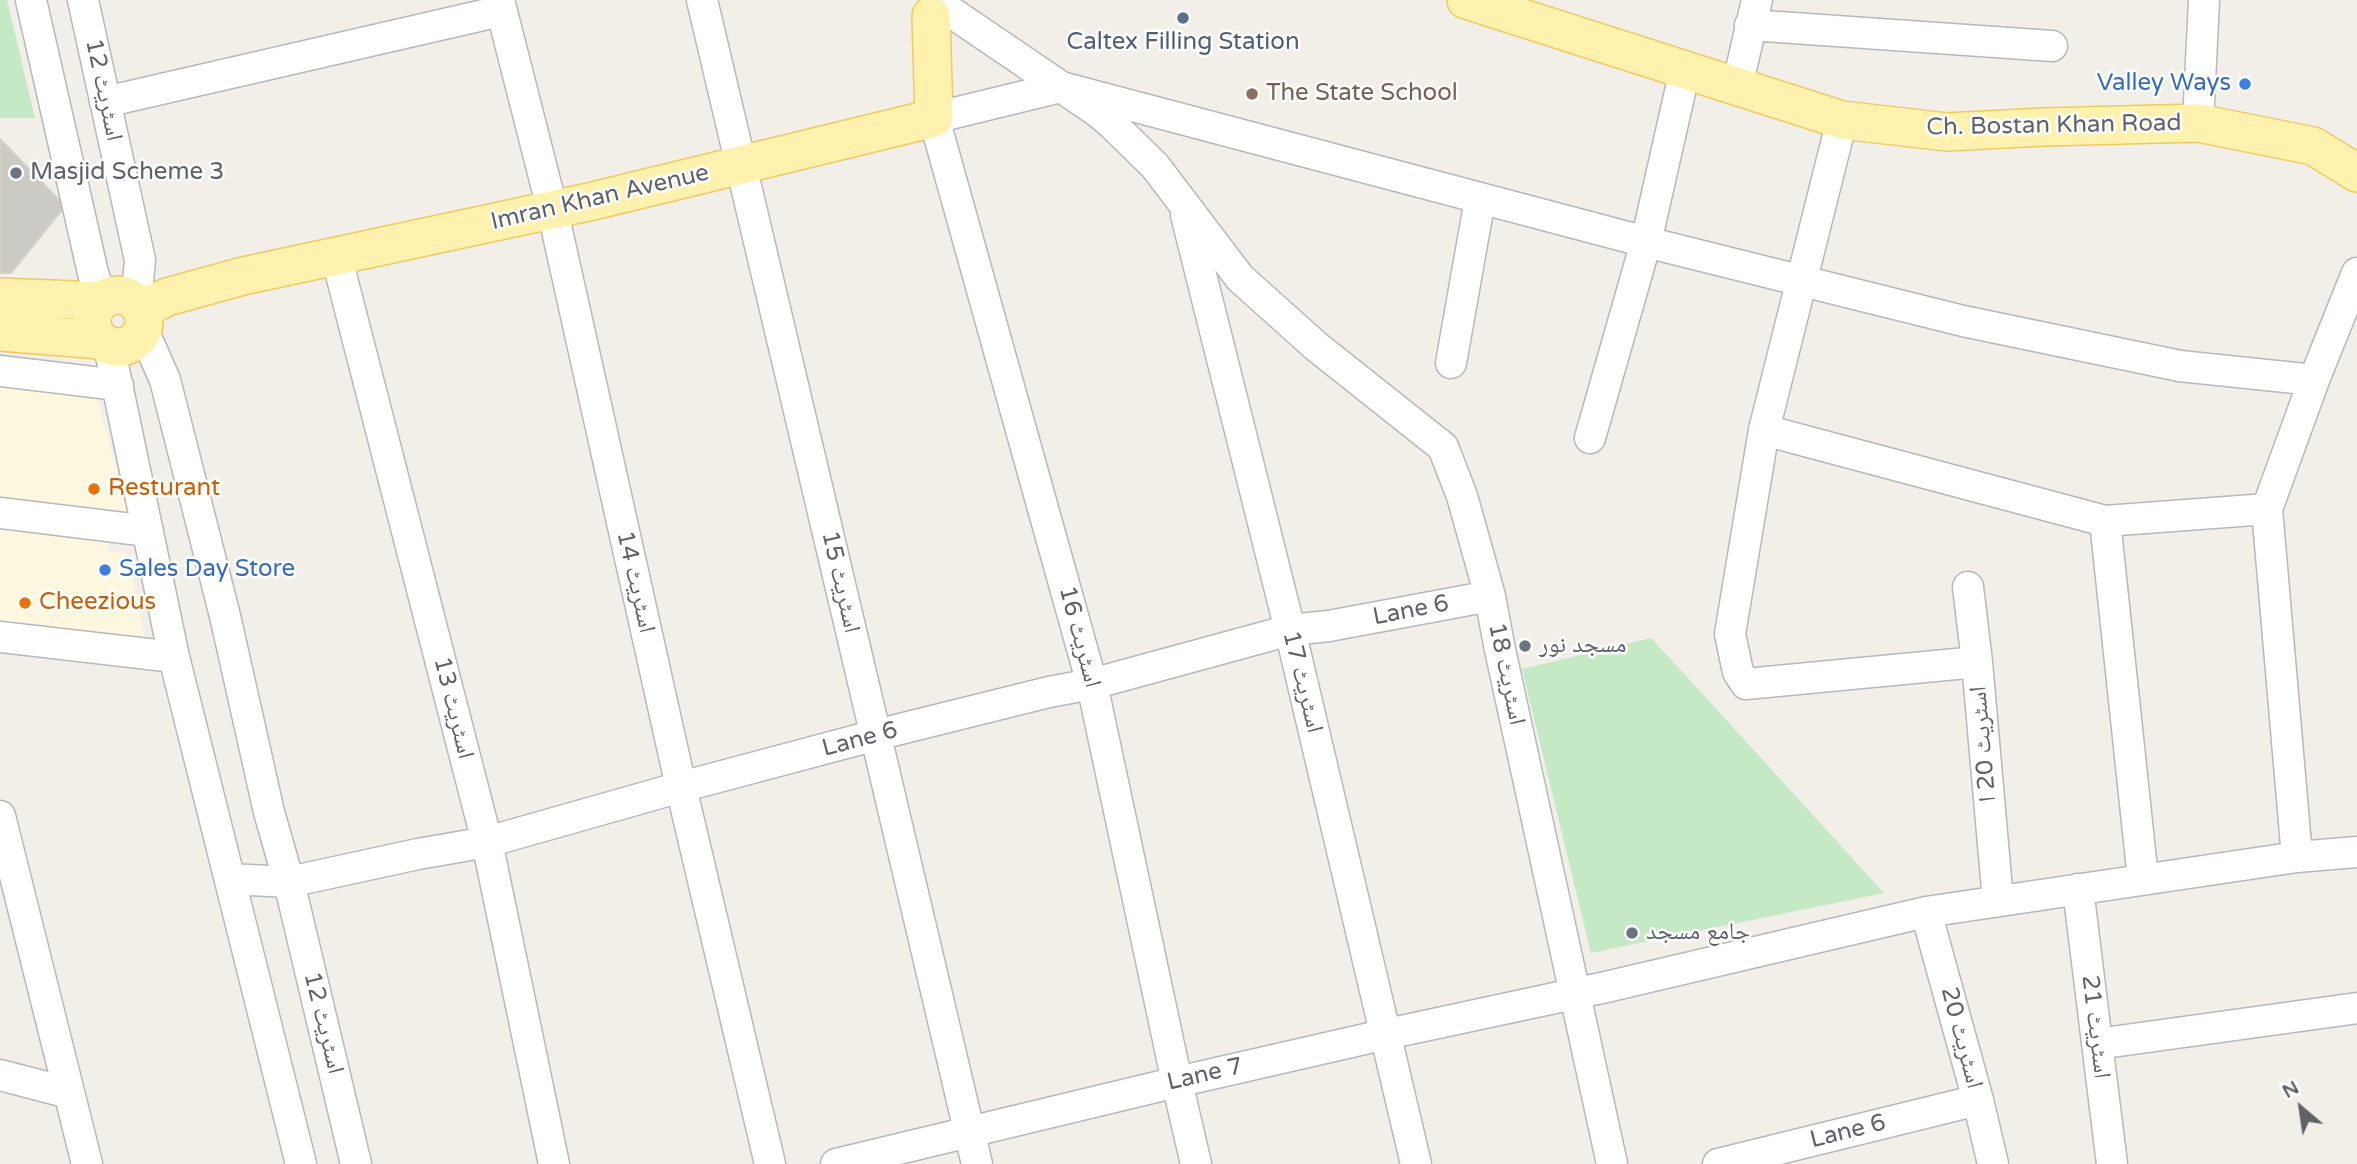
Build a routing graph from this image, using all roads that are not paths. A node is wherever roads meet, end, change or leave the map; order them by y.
1 (31, 0) edge
2 (83, 0) edge
3 (702, 0) edge
4 (1466, 0) edge
5 (2204, 0) edge
6 (500, 6) edge
7 (937, 7) edge
8 (1753, 13) edge
9 (2052, 46) dead end
10 (1685, 70) junction
11 (1060, 87) junction
12 (1737, 87) junction
13 (105, 102) junction
14 (934, 118) junction
15 (1842, 120) junction
16 (2198, 123) junction
17 (741, 165) junction
18 (2357, 173) edge
19 (1480, 199) junction
20 (1182, 201) junction
21 (552, 208) junction
22 (1646, 242) junction
23 (336, 255) junction
24 (2357, 273) edge
25 (1801, 281) junction
26 (0, 297) edge
27 (125, 309) junction
28 (0, 332) edge
29 (105, 343) junction
30 (1451, 363) dead end
31 (0, 372) edge
32 (2314, 380) junction
33 (118, 385) junction
34 (1764, 430) junction
35 (1590, 438) dead end
36 (2267, 509) junction
37 (0, 513) edge
38 (2105, 521) junction
39 (148, 531) junction
40 (1968, 587) dead end
41 (1490, 596) junction
42 (1290, 630) junction
43 (0, 637) edge
44 (174, 657) junction
45 (1977, 662) junction
46 (1092, 684) junction
47 (876, 735) junction
48 (681, 787) junction
49 (0, 816) edge
50 (488, 842) junction
51 (2357, 852) edge
52 (2297, 858) junction
53 (6, 862) edge
54 (230, 879) junction
55 (2143, 879) junction
56 (289, 883) junction
57 (2078, 889) junction
58 (1998, 901) junction
59 (1926, 912) junction
60 (1575, 994) junction
61 (2357, 1008) edge
62 (1387, 1034) junction
63 (2097, 1044) junction
64 (0, 1075) edge
65 (1177, 1082) junction
66 (69, 1093) junction
67 (1978, 1100) junction
68 (970, 1132) junction
69 (87, 1164) edge
70 (301, 1164) edge
71 (356, 1164) edge
72 (554, 1164) edge
73 (770, 1164) edge
74 (836, 1164) edge
75 (977, 1164) edge
76 (1196, 1164) edge
77 (1416, 1164) edge
78 (1612, 1164) edge
79 (1718, 1164) edge
80 (1993, 1164) edge
81 (2112, 1164) edge

1 - 27 street, اسٹریٹ 12
2 - 13 street, اسٹریٹ 12
3 - 17 street, اسٹریٹ 15
4 - 10 main road, Ch. Bostan Khan Road
5 - 16 street
6 - 13 street
6 - 21 street, اسٹریٹ 14
7 - 11 street, اسٹریٹ 18
7 - 14 main road
8 - 9 street
8 - 12 street
10 - 12 main road, Ch. Bostan Khan Road
10 - 22 street
11 - 14 street, Imran Khan Avenue
11 - 19 street
11 - 20 street, اسٹریٹ 18
12 - 15 main road, Ch. Bostan Khan Road
13 - 27 street, اسٹریٹ 12
14 - 17 main road, Imran Khan Avenue
14 - 46 street, اسٹریٹ 16
15 - 16 main road, Ch. Bostan Khan Road
15 - 25 street
16 - 18 main road, Ch. Bostan Khan Road
17 - 21 main road, Imran Khan Avenue
17 - 47 street, اسٹریٹ 15
19 - 22 street
19 - 30 street
20 - 41 street, اسٹریٹ 18
20 - 42 street, اسٹریٹ 17
21 - 23 main road, Imran Khan Avenue
21 - 48 street, اسٹریٹ 14
22 - 25 street
22 - 35 street
23 - 27 main road, Imran Khan Avenue
23 - 50 street, اسٹریٹ 13
24 - 32 street
25 - 32 street
25 - 34 street
26 - 27 main road, Imran Khan Avenue
27 - 29 main road
27 - 56 street, اسٹریٹ 12
28 - 29 main road
29 - 33 street
31 - 33 street
32 - 36 street
33 - 39 street
34 - 38 street
34 - 45 street
36 - 38 street
36 - 52 street
37 - 39 street
38 - 55 street
39 - 44 street
40 - 45 street, اسٹریٹ 20 ا
41 - 42 street, Lane 6
41 - 60 street, اسٹریٹ 18
42 - 46 street, Lane 6
42 - 62 street, اسٹریٹ 17
43 - 44 street
44 - 54 street
45 - 58 street, اسٹریٹ 20 ا
46 - 47 street, Lane 6
46 - 65 street, اسٹریٹ 16
47 - 48 street, Lane 6
47 - 68 street, اسٹریٹ 15
48 - 50 street, Lane 6
48 - 73 street, اسٹریٹ 14
49 - 53 street
50 - 56 street, Lane 6
50 - 72 street, اسٹریٹ 13
51 - 52 street, Lane 7
52 - 55 street, Lane 7
53 - 66 street
54 - 56 street, Lane 6
54 - 70 street
55 - 57 street, Lane 7
56 - 71 street, اسٹریٹ 12
57 - 58 street, Lane 7
57 - 63 street, اسٹریٹ 21
58 - 59 street, Lane 7
59 - 60 street, Lane 7
59 - 67 street, اسٹریٹ 20
60 - 62 street, Lane 7
60 - 78 street, اسٹریٹ 18
61 - 63 street
62 - 65 street, Lane 7
62 - 77 street, اسٹریٹ 17
63 - 81 street, اسٹریٹ 21
64 - 66 street
65 - 68 street, Lane 7
65 - 76 street, اسٹریٹ 16
66 - 69 street
67 - 79 street, Lane 6
67 - 80 street, اسٹریٹ 20
68 - 74 street, Lane 7
68 - 75 street, اسٹریٹ 15

